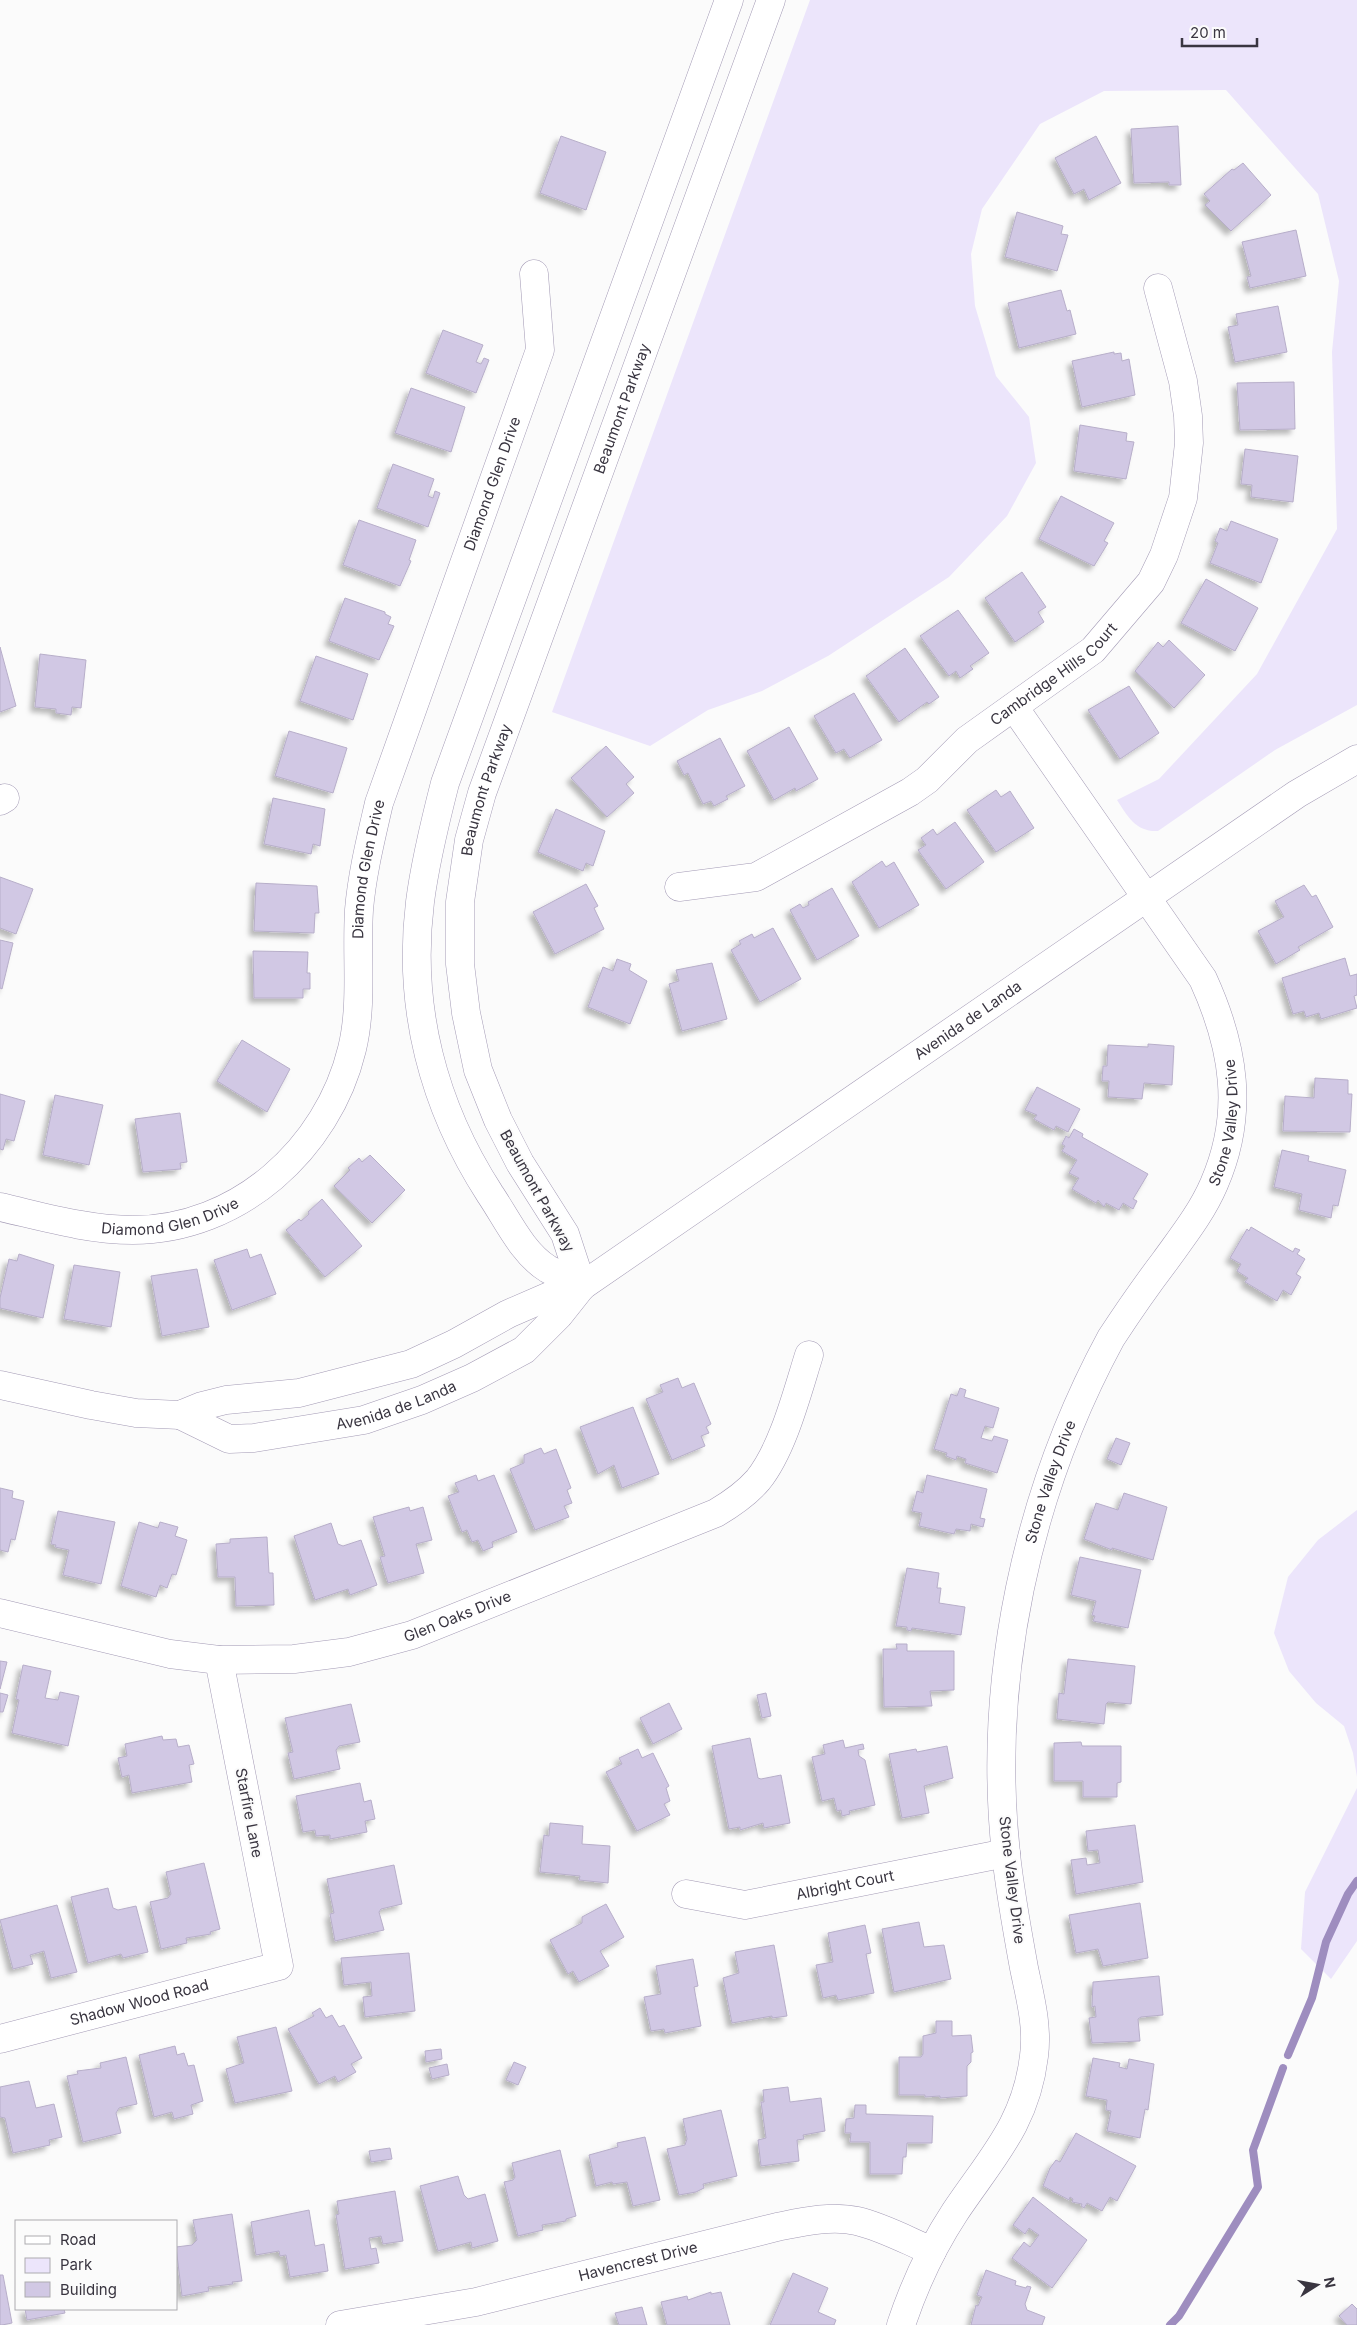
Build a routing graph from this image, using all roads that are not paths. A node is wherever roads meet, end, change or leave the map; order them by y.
1 (729, 0) edge
2 (771, 0) edge
3 (534, 274) dead end
4 (1158, 288) dead end
5 (1014, 706) junction
6 (1357, 759) edge
7 (679, 887) dead end
8 (1148, 898) junction
9 (0, 1207) edge
10 (582, 1286) junction
11 (809, 1356) dead end
12 (0, 1385) edge
13 (180, 1415) junction
14 (0, 1613) edge
15 (219, 1660) junction
16 (1006, 1853) junction
17 (686, 1894) dead end
18 (279, 1966) joint
19 (0, 2038) edge
20 (932, 2252) junction
21 (340, 2325) edge
22 (901, 2325) edge

1 - 10 street, Beaumont Parkway
2 - 10 street, Beaumont Parkway
3 - 9 street, Diamond Glen Drive
4 - 5 street, Cambridge Hills Court
5 - 7 street, Cambridge Hills Court
5 - 8 street, Stone Valley Drive
6 - 8 street, Avenida de Landa
8 - 10 street, Avenida de Landa
8 - 16 street, Stone Valley Drive
10 - 13 street, Avenida de Landa
10 - 13 street, Avenida de Landa
11 - 15 street, Glen Oaks Drive
12 - 13 street, Avenida de Landa
14 - 15 street, Glen Oaks Drive
15 - 18 street, Starfire Lane
16 - 17 street, Albright Court
16 - 20 street, Stone Valley Drive
18 - 19 street, Shadow Wood Road
20 - 21 street, Havencrest Drive
20 - 22 street, Stone Valley Drive

